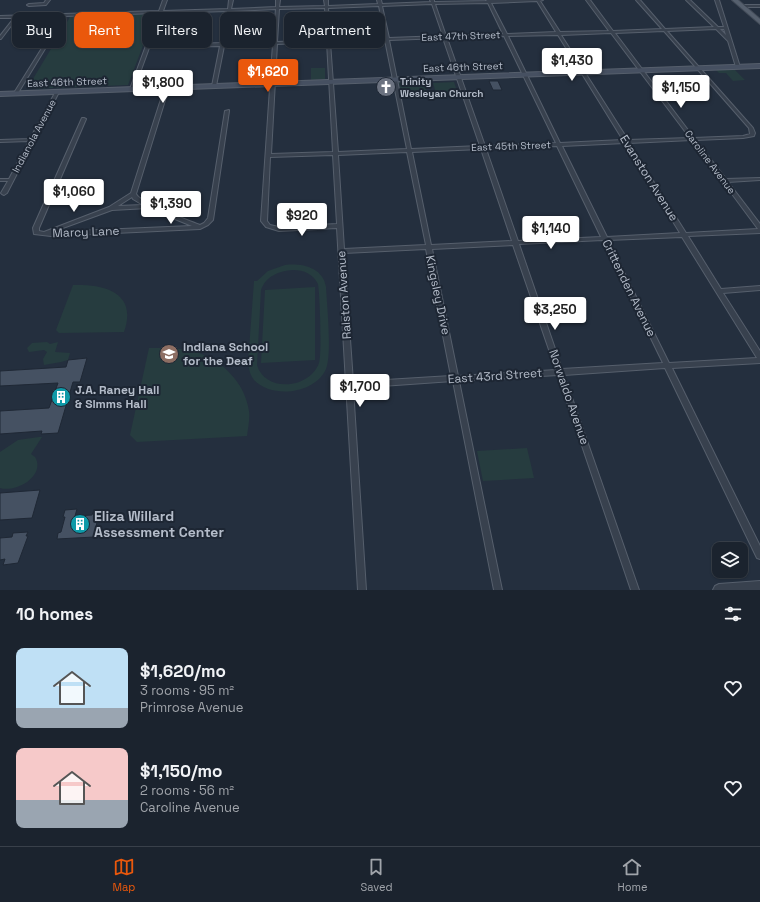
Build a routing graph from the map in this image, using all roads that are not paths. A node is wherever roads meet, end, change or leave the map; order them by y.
1 (48, 0) edge
2 (165, 0) edge
3 (231, 0) edge
4 (278, 0) edge
5 (326, 0) edge
6 (379, 0) edge
7 (539, 0) edge
8 (588, 0) edge
9 (638, 0) edge
10 (688, 0) edge
11 (717, 0) edge
12 (735, 0) edge
13 (488, 1) edge
14 (433, 2) edge
15 (29, 5) dead end
16 (380, 5) junction
17 (746, 6) edge
18 (326, 7) junction
19 (760, 7) edge
20 (278, 8) junction
21 (229, 10) junction
22 (160, 12) joint
23 (326, 12) edge
24 (142, 13) edge
25 (66, 15) edge
26 (760, 15) edge
27 (0, 17) edge
28 (12, 17) edge
29 (12, 22) edge
30 (760, 22) edge
31 (716, 28) junction
32 (726, 28) junction
33 (664, 30) junction
34 (276, 31) edge
35 (612, 32) junction
36 (558, 33) junction
37 (505, 35) junction
38 (445, 37) junction
39 (0, 38) edge
40 (387, 39) junction
41 (730, 41) junction
42 (44, 48) edge
43 (147, 48) edge
44 (221, 48) edge
45 (275, 48) edge
46 (329, 48) edge
47 (760, 66) edge
48 (738, 67) junction
49 (699, 68) junction
50 (641, 71) junction
51 (583, 73) junction
52 (524, 75) junction
53 (458, 77) junction
54 (395, 80) junction
55 (331, 82) junction
56 (272, 84) junction
57 (214, 86) junction
58 (166, 88) junction
59 (132, 89) junction
60 (57, 92) junction
61 (16, 93) junction
62 (0, 94) edge
63 (227, 111) dead end
64 (84, 119) dead end
65 (692, 138) junction
66 (32, 140) junction
67 (0, 141) edge
68 (626, 141) junction
69 (558, 144) junction
70 (483, 147) junction
71 (409, 150) junction
72 (335, 154) junction
73 (268, 156) junction
74 (760, 179) edge
75 (0, 180) edge
76 (11, 180) junction
77 (724, 181) junction
78 (4, 193) dead end
79 (133, 194) junction
80 (149, 206) junction
81 (111, 208) junction
82 (340, 226) junction
83 (200, 227) junction
84 (760, 230) edge
85 (44, 233) junction
86 (684, 234) junction
87 (604, 238) junction
88 (515, 243) junction
89 (428, 247) junction
90 (341, 251) junction
91 (760, 288) edge
92 (719, 291) junction
93 (760, 356) edge
94 (760, 360) edge
95 (667, 365) junction
96 (560, 372) junction
97 (455, 378) junction
98 (350, 385) junction
99 (760, 555) edge
100 (760, 587) edge
101 (362, 590) edge
102 (498, 590) edge
103 (635, 590) edge
104 (719, 590) edge

1 - 15 street
2 - 22 street
3 - 21 street
4 - 20 street
5 - 18 street, Ralston Avenue
6 - 16 street, Kingsley Drive
7 - 13 street
7 - 36 street, Evanston Avenue
8 - 35 street, Caroline Avenue
9 - 33 street
10 - 31 street
11 - 32 street
12 - 17 main road
13 - 14 street
13 - 37 street, Crittenden Avenue
14 - 16 street
14 - 38 street, Norwaldo Avenue
16 - 18 street
16 - 40 street, Kingsley Drive
17 - 19 street
17 - 26 main road
17 - 30 main road
18 - 20 street
18 - 23 street, Ralston Avenue
20 - 21 street
20 - 34 street
21 - 22 street
24 - 25 street
27 - 28 street
29 - 39 street
31 - 32 street, East 47th Street
31 - 33 street, East 47th Street
31 - 41 street
32 - 41 street
33 - 35 street, East 47th Street
33 - 49 street
35 - 36 street, East 47th Street
35 - 50 street, Caroline Avenue
36 - 37 street, East 47th Street
36 - 51 street, Evanston Avenue
37 - 38 street, East 47th Street
37 - 52 street, Crittenden Avenue
38 - 40 street, East 47th Street
38 - 53 street, Norwaldo Avenue
40 - 54 street, Kingsley Drive
41 - 48 street
42 - 61 street
43 - 59 street
44 - 57 street
45 - 56 street
46 - 55 street, Ralston Avenue
47 - 48 main road, East 46th Street
48 - 49 main road, East 46th Street
49 - 50 main road, East 46th Street
49 - 65 street, East 45th Street
50 - 51 main road, East 46th Street
50 - 65 street, Caroline Avenue
51 - 52 main road, East 46th Street
51 - 68 street, Evanston Avenue
52 - 53 main road, East 46th Street
52 - 69 street, Crittenden Avenue
53 - 54 main road, East 46th Street
53 - 70 street, Norwaldo Avenue
54 - 55 main road, East 46th Street
54 - 71 street, Kingsley Drive
55 - 56 main road, East 46th Street
55 - 72 street, Ralston Avenue
56 - 57 main road, East 46th Street
56 - 73 street
57 - 58 main road, East 46th Street
58 - 59 main road, East 46th Street
58 - 79 street
59 - 60 main road, East 46th Street
60 - 61 main road, East 46th Street
60 - 66 street, Indianola Avenue
61 - 62 main road, East 46th Street
63 - 83 street
64 - 85 street, Marcy Lane
65 - 68 street, East 45th Street
65 - 77 street, Caroline Avenue
66 - 67 street
66 - 76 street, Indianola Avenue
68 - 69 street, East 45th Street
68 - 86 street, Evanston Avenue
69 - 70 street, East 45th Street
69 - 87 street, Crittenden Avenue
70 - 71 street, East 45th Street
70 - 88 street, Norwaldo Avenue
71 - 72 street, East 45th Street
71 - 89 street, Kingsley Drive
72 - 73 street, East 45th Street
72 - 82 street, Ralston Avenue
73 - 82 street
74 - 77 street
75 - 76 street, Indianola Avenue
76 - 78 street, Indianola Avenue
77 - 84 street, Caroline Avenue
79 - 80 street, Marcy Lane
79 - 81 street, Marcy Lane
80 - 81 street, Marcy Lane
80 - 83 street, Marcy Lane
81 - 85 street, Marcy Lane
82 - 90 street, Ralston Avenue
83 - 85 street, Marcy Lane
84 - 86 street
86 - 87 street
86 - 92 street, Evanston Avenue
87 - 88 street
87 - 95 street, Crittenden Avenue
88 - 89 street
88 - 96 street, Norwaldo Avenue
89 - 90 street
89 - 97 street, Kingsley Drive
90 - 98 street, Ralston Avenue
91 - 92 street
92 - 93 street, Evanston Avenue
94 - 95 street, East 43rd Street
95 - 96 street, East 43rd Street
95 - 99 street, Crittenden Avenue
96 - 97 street, East 43rd Street
96 - 103 street, Norwaldo Avenue
97 - 98 street, East 43rd Street
97 - 102 street, Kingsley Drive
98 - 101 street, Ralston Avenue
100 - 104 street

